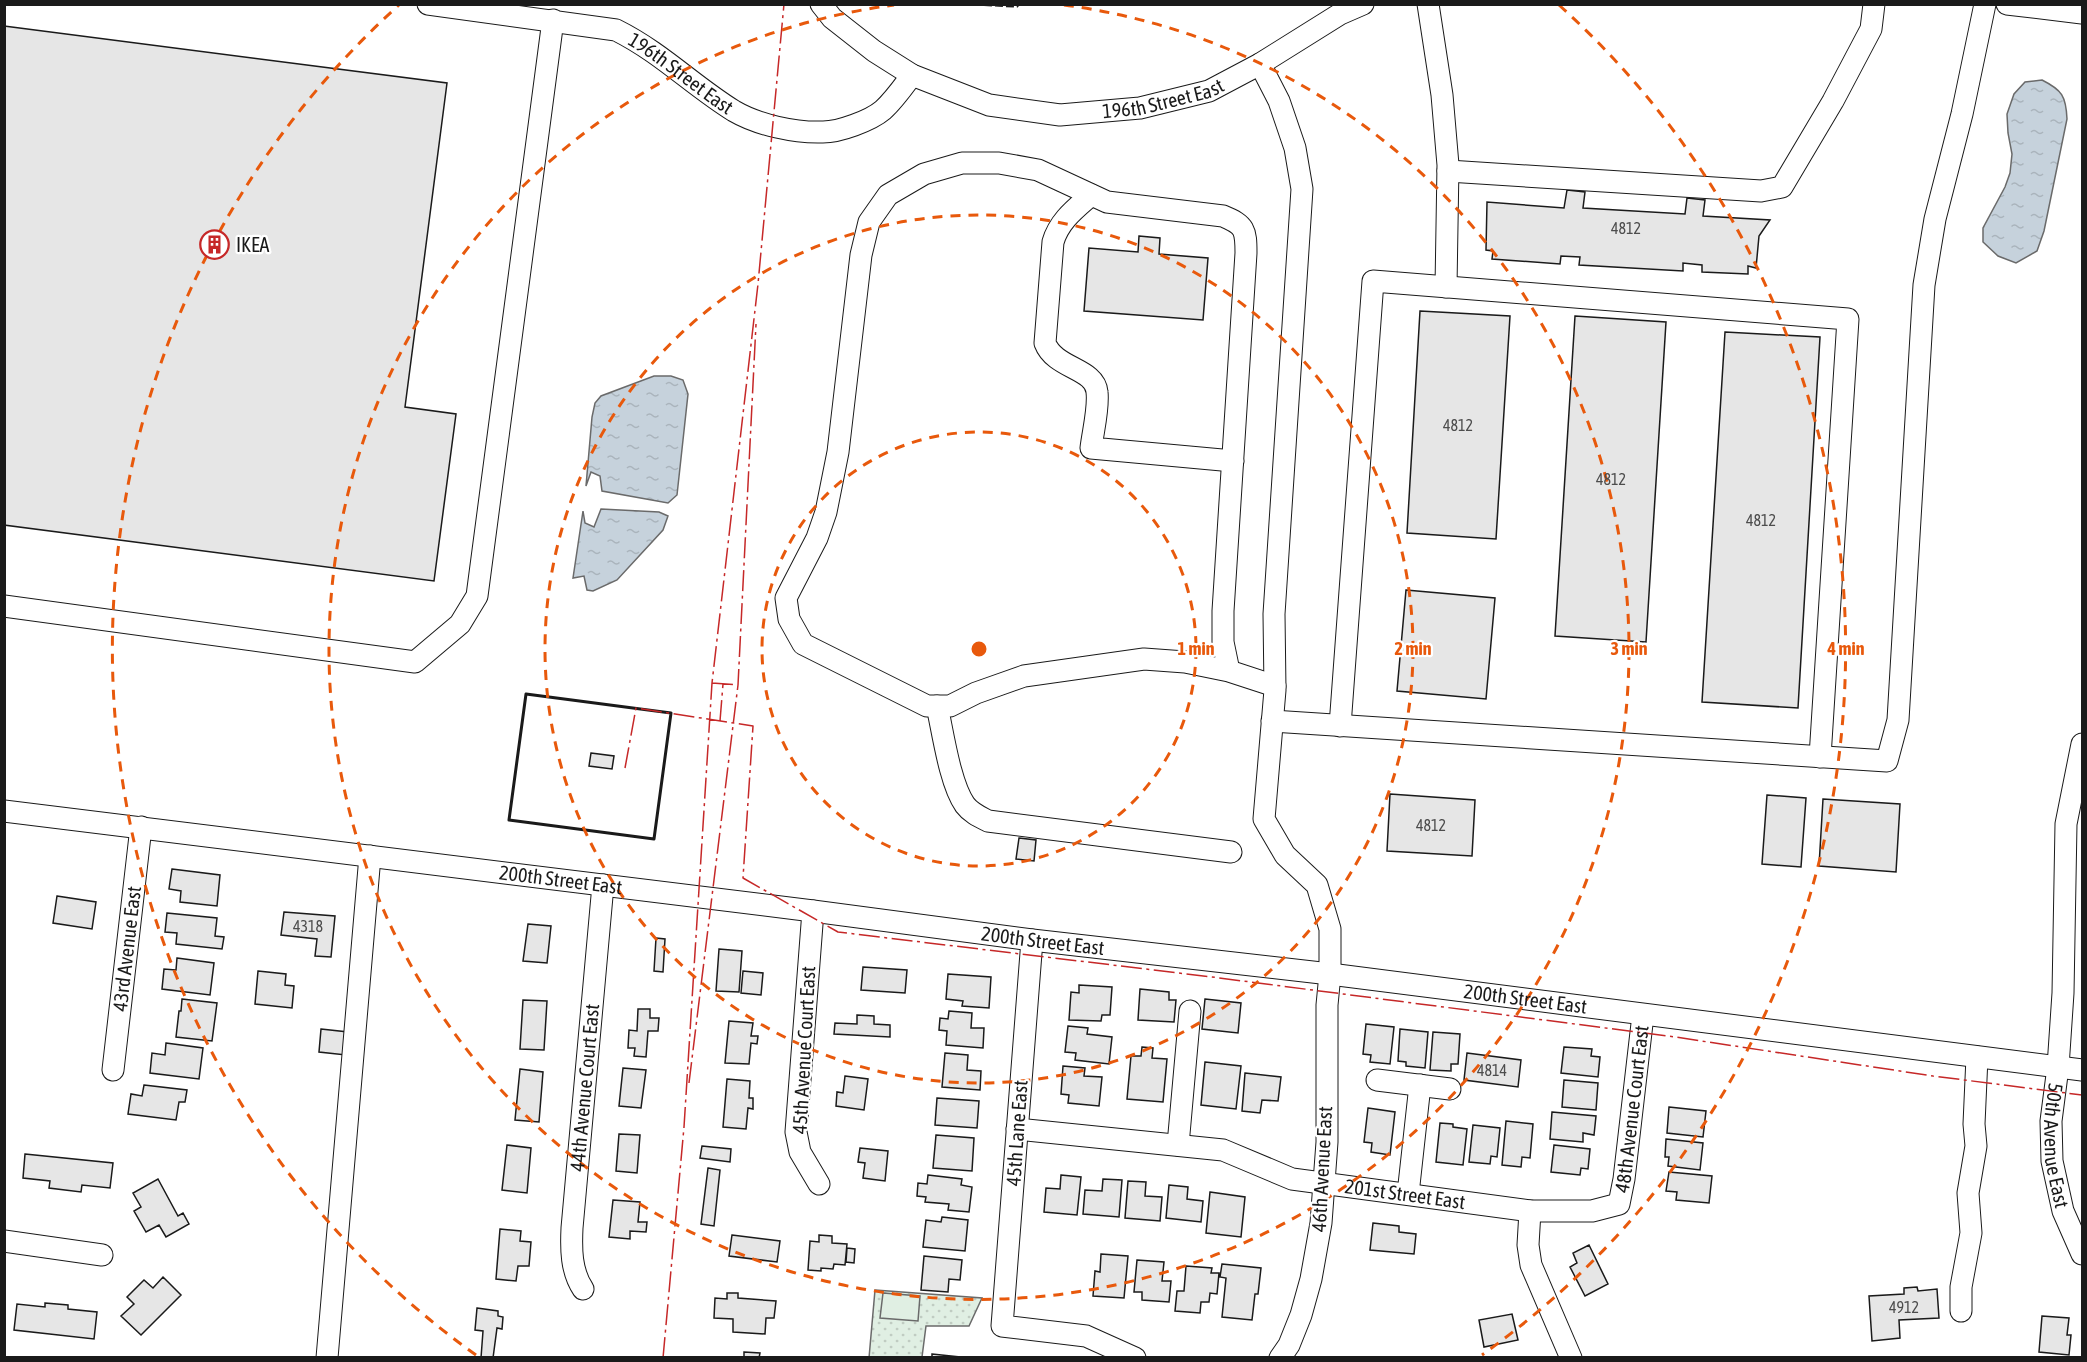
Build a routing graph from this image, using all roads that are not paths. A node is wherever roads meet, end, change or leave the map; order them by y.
1 (428, 4) edge
2 (821, 4) edge
3 (1363, 4) edge
4 (1428, 4) edge
5 (1874, 4) edge
6 (1985, 4) edge
7 (2007, 4) edge
8 (2082, 13) edge
9 (552, 20) junction
10 (1260, 64) junction
11 (912, 75) junction
12 (1448, 171) junction
13 (1091, 195) junction
14 (1446, 287) junction
15 (1233, 461) junction
16 (4, 606) edge
17 (1228, 671) junction
18 (1275, 686) junction
19 (938, 706) junction
20 (1272, 721) junction
21 (1340, 726) junction
22 (2082, 744) edge
23 (1820, 757) junction
24 (4, 811) edge
25 (141, 827) junction
26 (1231, 852) dead end
27 (370, 856) junction
28 (603, 885) junction
29 (813, 911) junction
30 (1032, 940) junction
31 (1330, 974) junction
32 (1190, 1011) dead end
33 (1643, 1015) junction
34 (1977, 1057) junction
35 (2058, 1067) junction
36 (113, 1070) dead end
37 (2082, 1070) edge
38 (1377, 1080) dead end
39 (1420, 1085) junction
40 (1450, 1089) dead end
41 (1017, 1129) junction
42 (1178, 1145) junction
43 (1324, 1182) junction
44 (819, 1184) dead end
45 (1408, 1194) junction
46 (1619, 1204) joint
47 (1530, 1211) junction
48 (4, 1241) edge
49 (2082, 1254) edge
50 (102, 1255) dead end
51 (584, 1288) dead end
52 (1961, 1311) dead end
53 (327, 1358) edge
54 (1135, 1358) edge
55 (1280, 1358) edge
56 (1571, 1358) edge

1 - 9 street, 196th Street East
2 - 11 street, 196th Street East
3 - 10 street, 196th Street East
4 - 12 street
5 - 12 street
6 - 23 street
7 - 8 street
9 - 11 street, 196th Street East
9 - 16 street
10 - 11 street, 196th Street East
10 - 18 street, 46th Avenue East
12 - 14 street
13 - 15 street
13 - 15 street
13 - 19 street
14 - 21 street
14 - 23 street
15 - 17 street
17 - 18 street
17 - 19 street
18 - 20 street, 46th Avenue East
19 - 26 street
20 - 21 street
20 - 31 street, 46th Avenue East
21 - 23 street
22 - 35 street, 50th Avenue East
24 - 25 street, 200th Street East
25 - 27 street, 200th Street East
25 - 36 street, 43rd Avenue East
27 - 28 street, 200th Street East
27 - 53 street
28 - 29 street, 200th Street East
28 - 51 street, 44th Avenue Court East
29 - 30 street, 200th Street East
29 - 44 street, 45th Avenue Court East
30 - 31 street, 200th Street East
30 - 41 street, 45th Lane East
31 - 33 street, 200th Street East
31 - 43 street, 46th Avenue East
32 - 42 street
33 - 34 street, 200th Street East
33 - 46 street, 48th Avenue Court East
34 - 35 street, 200th Street East
34 - 52 street
35 - 37 street, 200th Street East
35 - 49 street, 50th Avenue East
38 - 39 street
39 - 40 street
39 - 45 street
41 - 42 street, 201st Street East
41 - 54 street, 45th Lane East
42 - 43 street, 201st Street East
43 - 45 street, 201st Street East
43 - 55 street, 46th Avenue East
45 - 47 street, 201st Street East
46 - 47 street, 201st Street East
47 - 56 street
48 - 50 street

